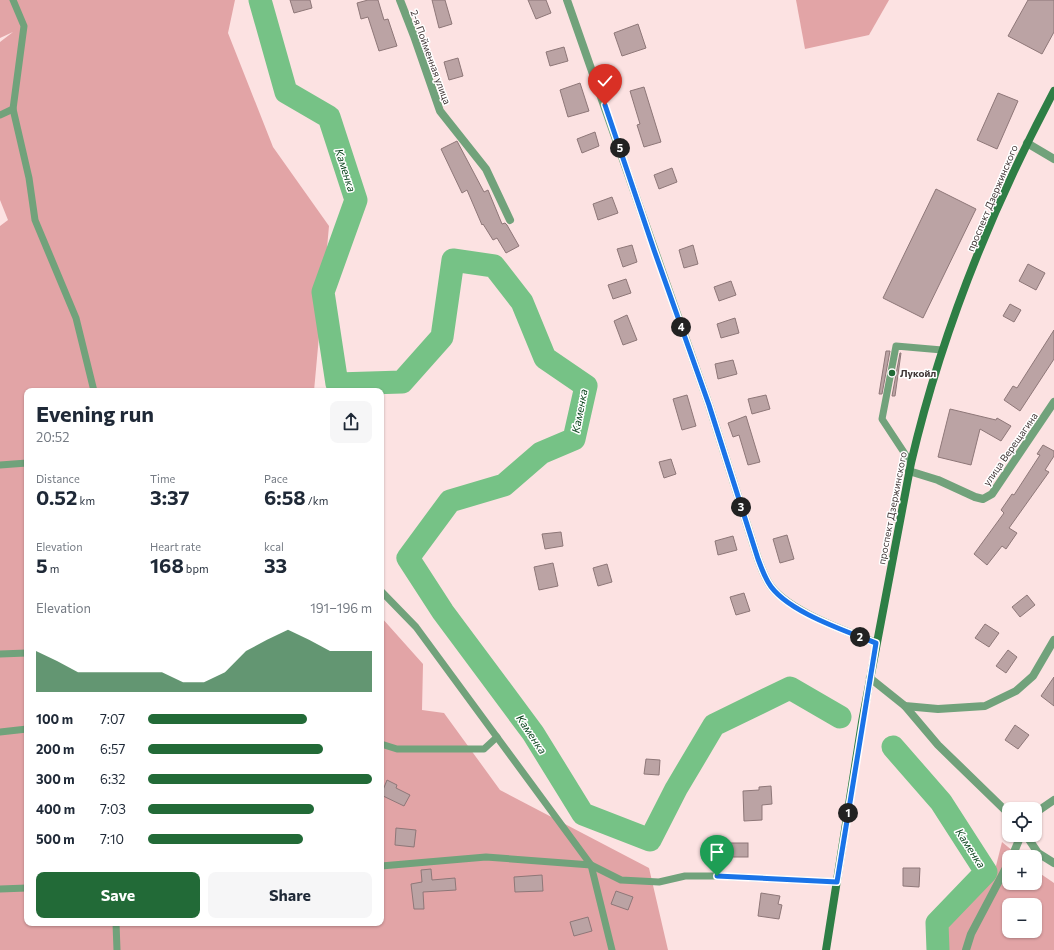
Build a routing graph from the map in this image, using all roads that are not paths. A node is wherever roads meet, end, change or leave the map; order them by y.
1 (13, 0) edge
2 (400, 0) edge
3 (567, 0) edge
4 (1054, 91) edge
5 (13, 109) junction
6 (0, 115) edge
7 (1027, 142) junction
8 (1054, 159) edge
9 (510, 220) dead end
10 (942, 350) junction
11 (93, 388) edge
12 (1054, 402) edge
13 (24, 463) edge
14 (0, 464) edge
15 (910, 467) junction
16 (384, 595) edge
17 (1054, 640) edge
18 (876, 643) junction
19 (24, 653) edge
20 (0, 654) edge
21 (870, 678) junction
22 (905, 706) junction
23 (24, 729) edge
24 (0, 732) edge
25 (497, 737) junction
26 (384, 745) edge
27 (1054, 800) edge
28 (1002, 807) edge
29 (1042, 808) edge
30 (1031, 842) edge
31 (1054, 863) edge
32 (591, 865) junction
33 (384, 866) edge
34 (1002, 875) edge
35 (837, 882) junction
36 (24, 888) edge
37 (0, 889) edge
38 (116, 926) edge
39 (117, 950) edge
40 (612, 950) edge
41 (826, 950) edge
42 (966, 950) edge

1 - 5 lane
2 - 9 street, 2-я Пойменная улица
3 - 18 street
4 - 7 street, проспект Дзержинского
5 - 6 lane
5 - 11 lane
7 - 8 street
7 - 10 street, проспект Дзержинского
10 - 15 street, проспект Дзержинского
10 - 15 lane
12 - 15 street, улица Верещагина
13 - 14 lane
15 - 18 street, проспект Дзержинского
16 - 25 lane
17 - 22 street
18 - 21 street, проспект Дзержинского
19 - 20 lane
21 - 22 street
21 - 35 street, проспект Дзержинского
22 - 28 street
23 - 24 lane
25 - 26 lane
25 - 32 lane
27 - 29 street
30 - 31 street
32 - 33 lane
32 - 35 lane
32 - 40 lane
34 - 42 street
35 - 41 street, проспект Дзержинского
36 - 37 lane
38 - 39 lane

